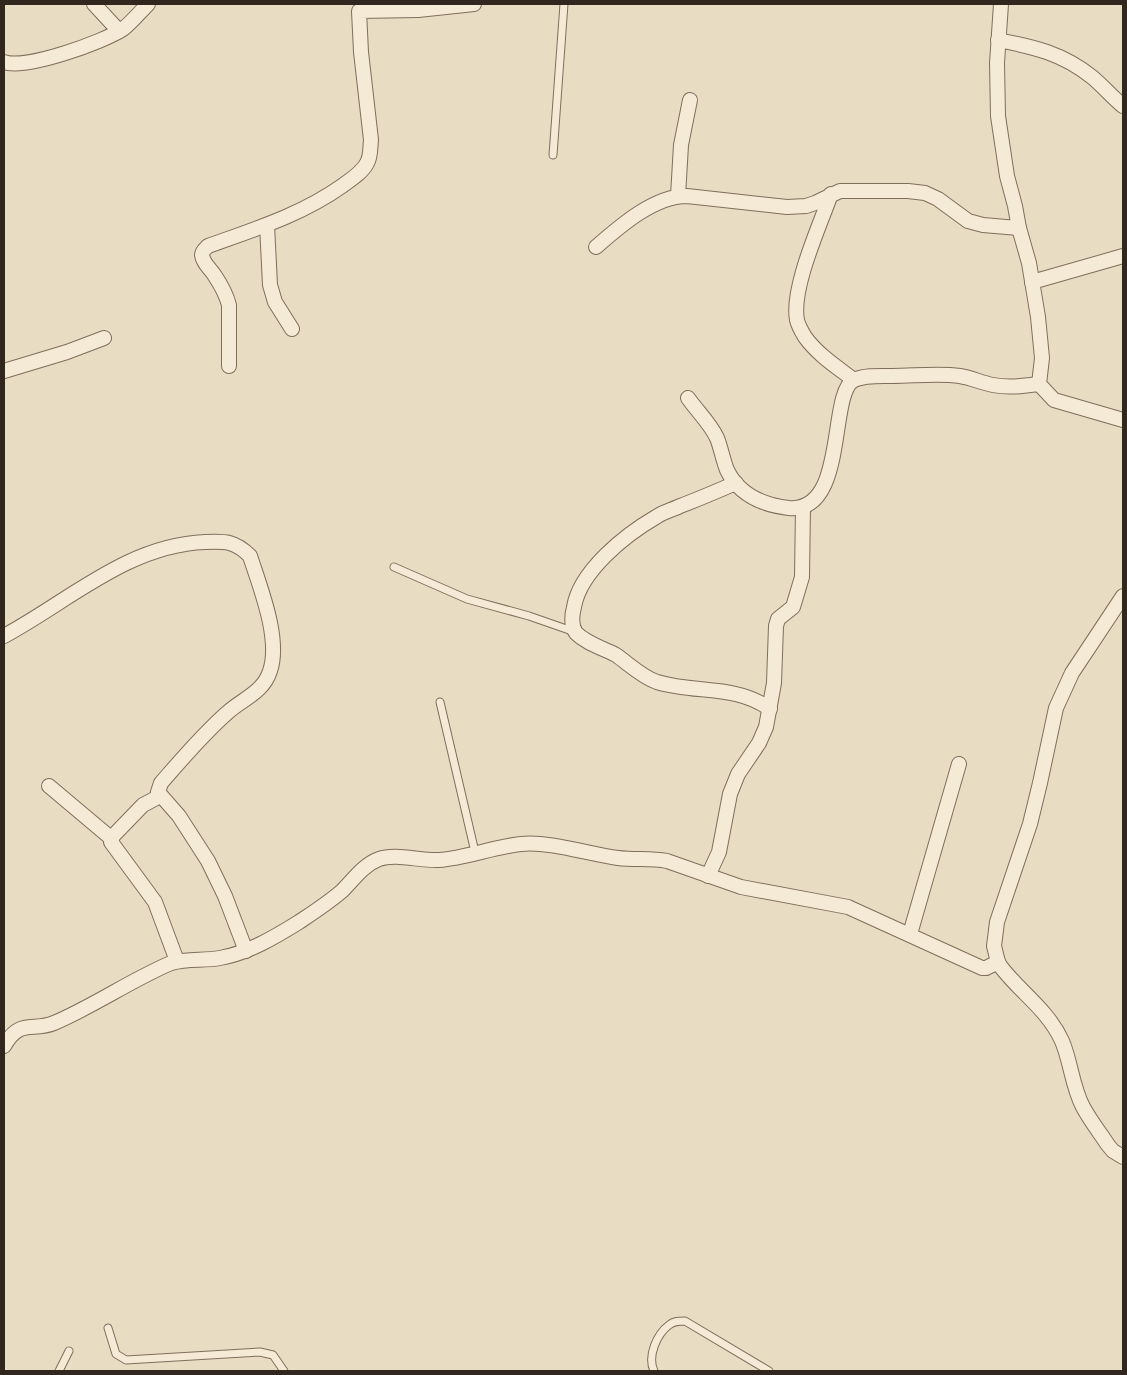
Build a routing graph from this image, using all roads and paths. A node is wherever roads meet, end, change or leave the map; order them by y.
1 (94, 4) edge
2 (148, 4) edge
3 (474, 4) edge
4 (564, 4) edge
5 (1001, 4) edge
6 (356, 7) edge
7 (118, 31) junction
8 (998, 40) junction
9 (4, 62) edge
10 (690, 100) dead end
11 (1123, 106) edge
12 (553, 155) dead end
13 (831, 194) junction
14 (678, 196) junction
15 (267, 225) junction
16 (1019, 228) junction
17 (596, 248) dead end
18 (1123, 256) edge
19 (1032, 282) junction
20 (292, 329) dead end
21 (104, 338) dead end
22 (229, 366) dead end
23 (4, 371) edge
24 (854, 380) junction
25 (1039, 384) junction
26 (688, 398) dead end
27 (1123, 420) edge
28 (736, 483) junction
29 (803, 507) junction
30 (394, 567) dead end
31 (1123, 596) edge
32 (575, 632) junction
33 (4, 636) edge
34 (440, 702) dead end
35 (770, 709) junction
36 (960, 764) dead end
37 (49, 786) dead end
38 (160, 796) junction
39 (112, 839) junction
40 (475, 852) junction
41 (708, 876) junction
42 (910, 934) junction
43 (246, 951) junction
44 (177, 961) junction
45 (998, 962) junction
46 (4, 1046) edge
47 (1123, 1157) edge
48 (108, 1328) dead end
49 (69, 1351) dead end
50 (59, 1371) edge
51 (284, 1371) edge
52 (654, 1371) edge
53 (769, 1371) edge

1 - 7 street
2 - 7 street
3 - 6 street
4 - 12 lane
5 - 8 street
6 - 15 street
7 - 9 street
8 - 11 street
8 - 16 street
10 - 14 street
13 - 14 street
13 - 16 street
13 - 24 street
14 - 17 street
15 - 20 street
15 - 22 street
16 - 19 street
18 - 19 street
19 - 25 street
21 - 23 street
24 - 25 street
24 - 29 street
25 - 27 street
26 - 28 street
28 - 29 street
28 - 32 street
29 - 35 street
30 - 32 lane
31 - 45 street
32 - 35 street
33 - 38 street
34 - 40 lane
35 - 41 street
36 - 42 street
37 - 39 street
38 - 39 street
38 - 43 street
39 - 44 street
40 - 41 street
40 - 43 street
41 - 42 street
42 - 45 street
43 - 44 street
44 - 46 street
45 - 47 street
48 - 51 lane
49 - 50 lane
52 - 53 lane

